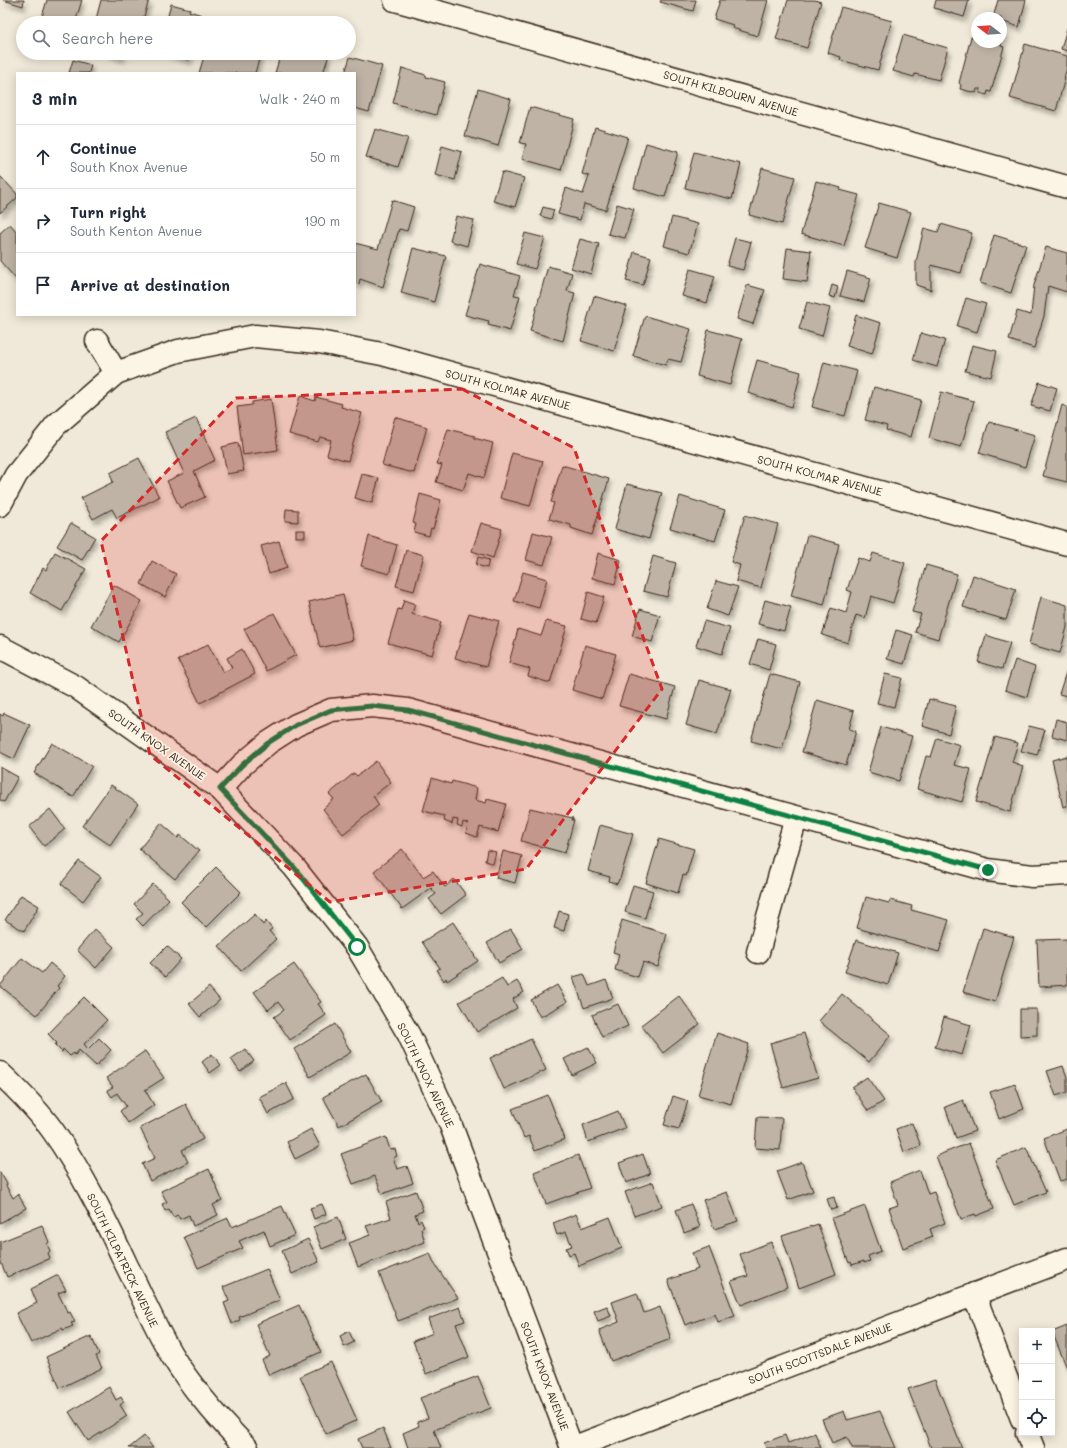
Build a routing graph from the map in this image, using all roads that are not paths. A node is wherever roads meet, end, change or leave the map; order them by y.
1 (395, 0) edge
2 (1067, 187) edge
3 (97, 341) dead end
4 (116, 373) junction
5 (0, 504) edge
6 (1067, 544) edge
7 (0, 647) edge
8 (220, 789) junction
9 (796, 818) junction
10 (1067, 874) edge
11 (758, 952) dead end
12 (0, 1073) edge
13 (1067, 1259) edge
14 (974, 1294) junction
15 (1019, 1411) edge
16 (1029, 1436) edge
17 (247, 1448) edge
18 (572, 1448) edge
19 (1033, 1448) edge

1 - 2 street, SOUTH KILBOURN AVENUE
3 - 4 street
4 - 5 street, SOUTH KOLMAR AVENUE
4 - 6 street, SOUTH KOLMAR AVENUE
7 - 8 street, SOUTH KNOX AVENUE
8 - 9 street
8 - 18 street, SOUTH KNOX AVENUE
9 - 10 street
9 - 11 street
12 - 17 street, SOUTH KILPATRICK AVENUE
13 - 14 street, SOUTH SCOTTSDALE AVENUE
14 - 15 street
14 - 18 street, SOUTH SCOTTSDALE AVENUE
16 - 19 street

